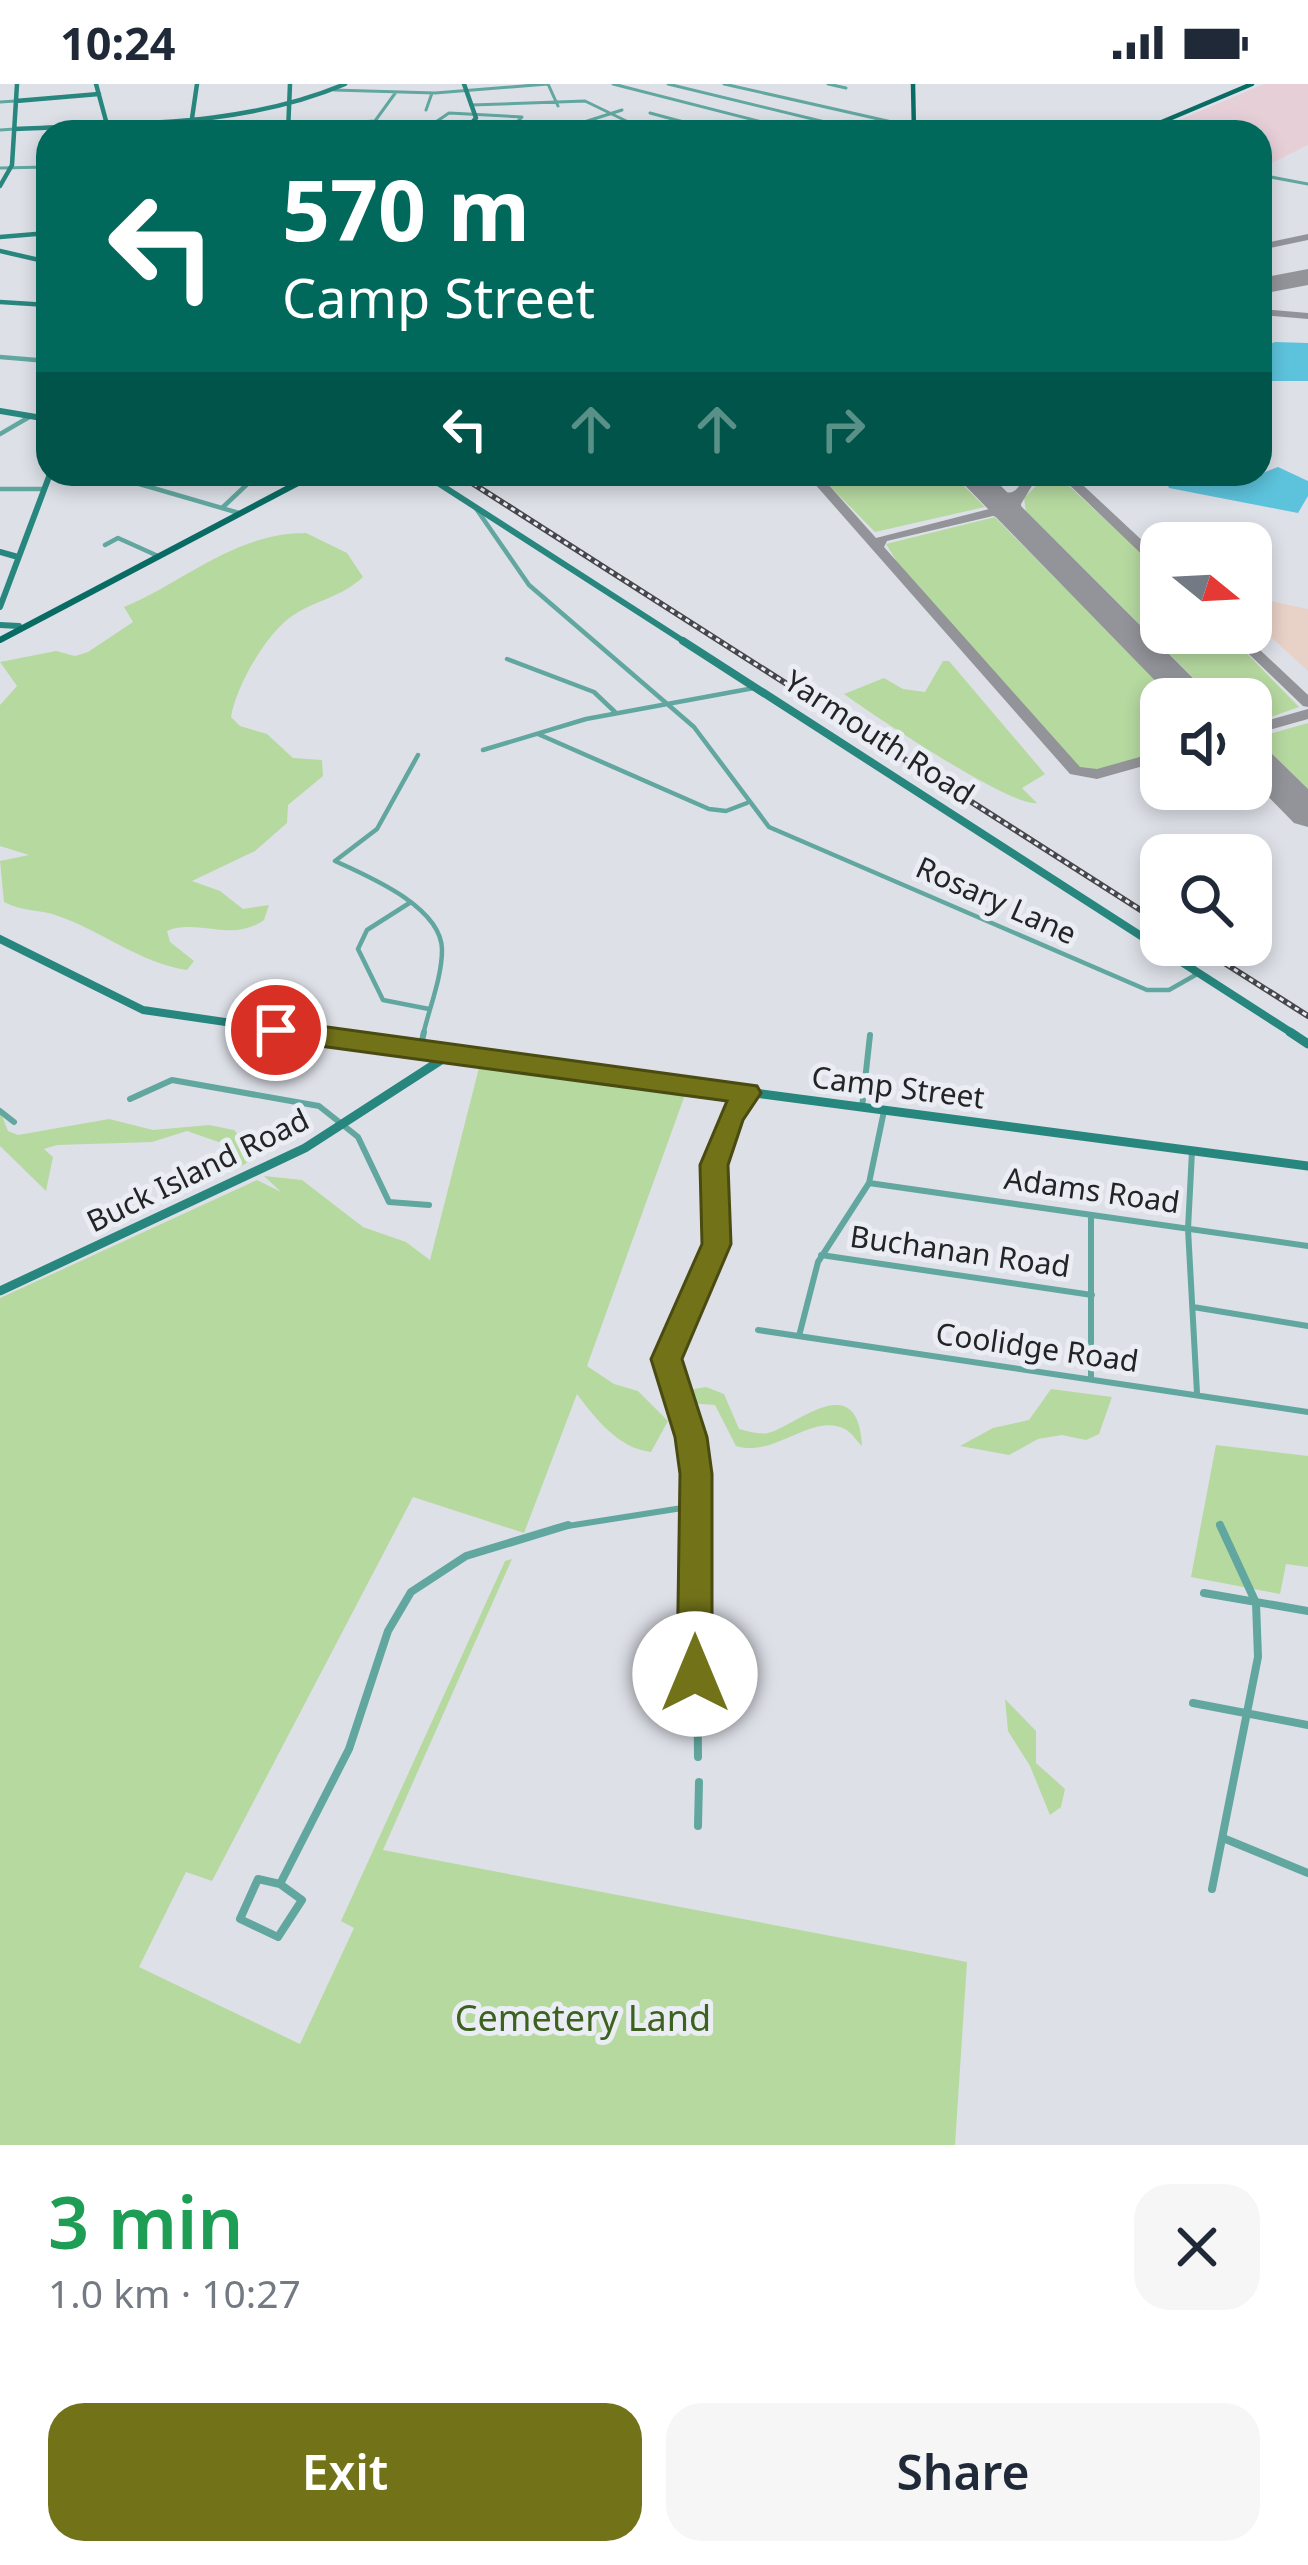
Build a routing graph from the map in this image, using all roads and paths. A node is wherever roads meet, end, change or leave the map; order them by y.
1 (17, 84) edge
2 (96, 84) edge
3 (197, 84) edge
4 (290, 84) edge
5 (345, 84) edge
6 (548, 84) edge
7 (613, 84) edge
8 (669, 84) edge
9 (724, 84) edge
10 (828, 84) edge
11 (915, 84) edge
12 (1256, 84) edge
13 (465, 87) edge
14 (846, 88) dead end
15 (334, 90) junction
16 (396, 92) junction
17 (432, 93) junction
18 (99, 94) junction
19 (554, 97) junction
20 (16, 100) junction
21 (734, 100) junction
22 (0, 102) edge
23 (812, 104) junction
24 (289, 105) junction
25 (471, 105) junction
26 (558, 106) dead end
27 (426, 110) dead end
28 (622, 110) junction
29 (717, 111) junction
30 (475, 113) junction
31 (650, 113) dead end
32 (193, 115) junction
33 (797, 116) junction
34 (106, 120) edge
35 (132, 120) edge
36 (192, 120) edge
37 (288, 120) edge
38 (376, 120) edge
39 (438, 120) edge
40 (475, 120) edge
41 (520, 120) edge
42 (591, 120) edge
43 (634, 120) edge
44 (676, 120) edge
45 (753, 120) edge
46 (814, 120) edge
47 (883, 120) edge
48 (914, 120) edge
49 (1168, 120) edge
50 (1175, 120) edge
51 (36, 127) edge
52 (15, 129) junction
53 (0, 130) edge
54 (36, 167) edge
55 (0, 168) edge
56 (11, 168) junction
57 (1272, 177) edge
58 (1308, 184) edge
59 (0, 186) edge
60 (36, 234) edge
61 (0, 237) edge
62 (0, 250) edge
63 (36, 259) edge
64 (0, 302) edge
65 (36, 304) edge
66 (0, 357) edge
67 (36, 360) edge
68 (0, 412) edge
69 (31, 416) junction
70 (36, 417) edge
71 (0, 434) edge
72 (45, 486) edge
73 (146, 486) edge
74 (246, 486) edge
75 (293, 486) edge
76 (443, 486) edge
77 (0, 489) edge
78 (44, 489) junction
79 (475, 506) junction
80 (223, 508) junction
81 (243, 514) junction
82 (493, 518) junction
83 (482, 524) junction
84 (105, 545) dead end
85 (0, 551) edge
86 (158, 556) junction
87 (18, 557) junction
88 (0, 607) edge
89 (0, 625) edge
90 (19, 626) junction
91 (0, 639) edge
92 (507, 659) dead end
93 (756, 687) junction
94 (669, 704) junction
95 (616, 713) junction
96 (538, 734) junction
97 (483, 750) dead end
98 (418, 755) dead end
99 (747, 803) junction
100 (411, 902) junction
101 (0, 939) edge
102 (1199, 974) junction
103 (429, 1009) junction
104 (870, 1035) dead end
105 (1308, 1044) edge
106 (399, 1046) junction
107 (425, 1050) junction
108 (452, 1053) junction
109 (427, 1066) junction
110 (409, 1068) junction
111 (730, 1090) junction
112 (748, 1093) junction
113 (130, 1100) dead end
114 (862, 1108) junction
115 (0, 1111) edge
116 (884, 1111) junction
117 (731, 1117) junction
118 (14, 1122) dead end
119 (346, 1125) junction
120 (1192, 1151) junction
121 (1308, 1166) edge
122 (869, 1183) junction
123 (429, 1205) dead end
124 (1090, 1216) junction
125 (1188, 1228) junction
126 (1308, 1246) edge
127 (821, 1255) junction
128 (0, 1292) edge
129 (1092, 1295) junction
130 (1193, 1307) junction
131 (1308, 1326) edge
132 (758, 1330) dead end
133 (799, 1336) junction
134 (1091, 1379) junction
135 (1197, 1395) junction
136 (1308, 1412) edge
137 (695, 1506) junction
138 (1220, 1524) dead end
139 (1204, 1593) dead end
140 (1256, 1603) junction
141 (1308, 1611) edge
142 (1193, 1703) dead end
143 (1248, 1712) junction
144 (1308, 1725) edge
145 (698, 1757) dead end
146 (699, 1782) dead end
147 (698, 1826) dead end
148 (1223, 1838) junction
149 (1308, 1873) edge
150 (280, 1884) junction
151 (1212, 1889) dead end

1 - 20 main road
2 - 18 main road
3 - 32 main road
4 - 24 main road
5 - 15 main road
6 - 13 street
6 - 19 street
7 - 29 street
8 - 21 street
9 - 23 street
10 - 14 street
11 - 48 main road
12 - 49 main road
12 - 50 main road
13 - 17 street
13 - 25 main road
15 - 16 street
15 - 24 main road
16 - 17 street
16 - 38 street
17 - 27 street
18 - 20 main road
18 - 34 main road
19 - 25 street
19 - 26 street
19 - 28 street
20 - 22 street
20 - 52 main road
21 - 29 street
21 - 33 street
23 - 33 street
23 - 47 street
24 - 32 main road
24 - 37 main road
25 - 30 main road
28 - 42 street
28 - 43 street
29 - 45 street
30 - 39 street
30 - 40 main road
30 - 41 street
31 - 44 street
32 - 35 main road
32 - 36 main road
33 - 46 street
51 - 52 main road
52 - 53 street
52 - 56 main road
54 - 56 street
55 - 56 street
56 - 59 main road
57 - 58 street
60 - 61 main road
62 - 63 main road
64 - 65 main road
66 - 67 street
68 - 69 main road
69 - 70 main road
69 - 71 street
72 - 78 main road
73 - 80 street
74 - 80 street
75 - 81 main road
76 - 79 main road, Yarmouth Road
77 - 78 street
78 - 87 main road
79 - 82 main road, Yarmouth Road
79 - 83 street
80 - 81 street
81 - 86 main road
82 - 83 street
82 - 93 main road, Yarmouth Road
83 - 94 street
84 - 86 street
85 - 87 main road
86 - 90 main road
87 - 88 main road
89 - 90 main road
90 - 91 main road
92 - 95 street
93 - 94 street
93 - 102 main road, Yarmouth Road
94 - 95 street
94 - 99 street
95 - 96 street
96 - 97 street
96 - 99 street
98 - 100 street
99 - 102 street, Rosary Lane
100 - 103 street
100 - 103 street
101 - 106 main road, Camp Street
102 - 105 main road, Yarmouth Road
103 - 107 street
104 - 114 street
106 - 107 main road, Camp Street
106 - 110 main road
107 - 108 main road, Camp Street
107 - 109 main road
107 - 110 main road, Buck Island Road
108 - 109 main road, Buck Island Road
108 - 111 main road, Camp Street
109 - 110 main road, Buck Island Road
110 - 119 main road, Buck Island Road
111 - 112 main road, Camp Street
111 - 117 street
112 - 114 main road, Camp Street
112 - 117 street
113 - 119 street
114 - 116 main road, Camp Street
115 - 118 street
116 - 120 main road, Camp Street
116 - 122 street
117 - 137 street
119 - 123 street
119 - 128 main road, Buck Island Road
120 - 121 main road, Camp Street
120 - 125 street
122 - 124 street, Adams Road
122 - 127 street
124 - 125 street, Adams Road
124 - 129 street
125 - 126 street, Adams Road
125 - 130 street
127 - 129 street, Buchanan Road
127 - 133 street
129 - 134 street
130 - 131 street
130 - 135 street
132 - 133 street, Coolidge Road
133 - 134 street, Coolidge Road
134 - 135 street, Coolidge Road
135 - 136 street, Coolidge Road
137 - 145 street
137 - 150 street
138 - 140 street
139 - 140 street
140 - 141 street
140 - 143 street
142 - 143 street
143 - 144 street
143 - 148 street
146 - 147 street
148 - 149 street
148 - 151 street
150 - 150 street

